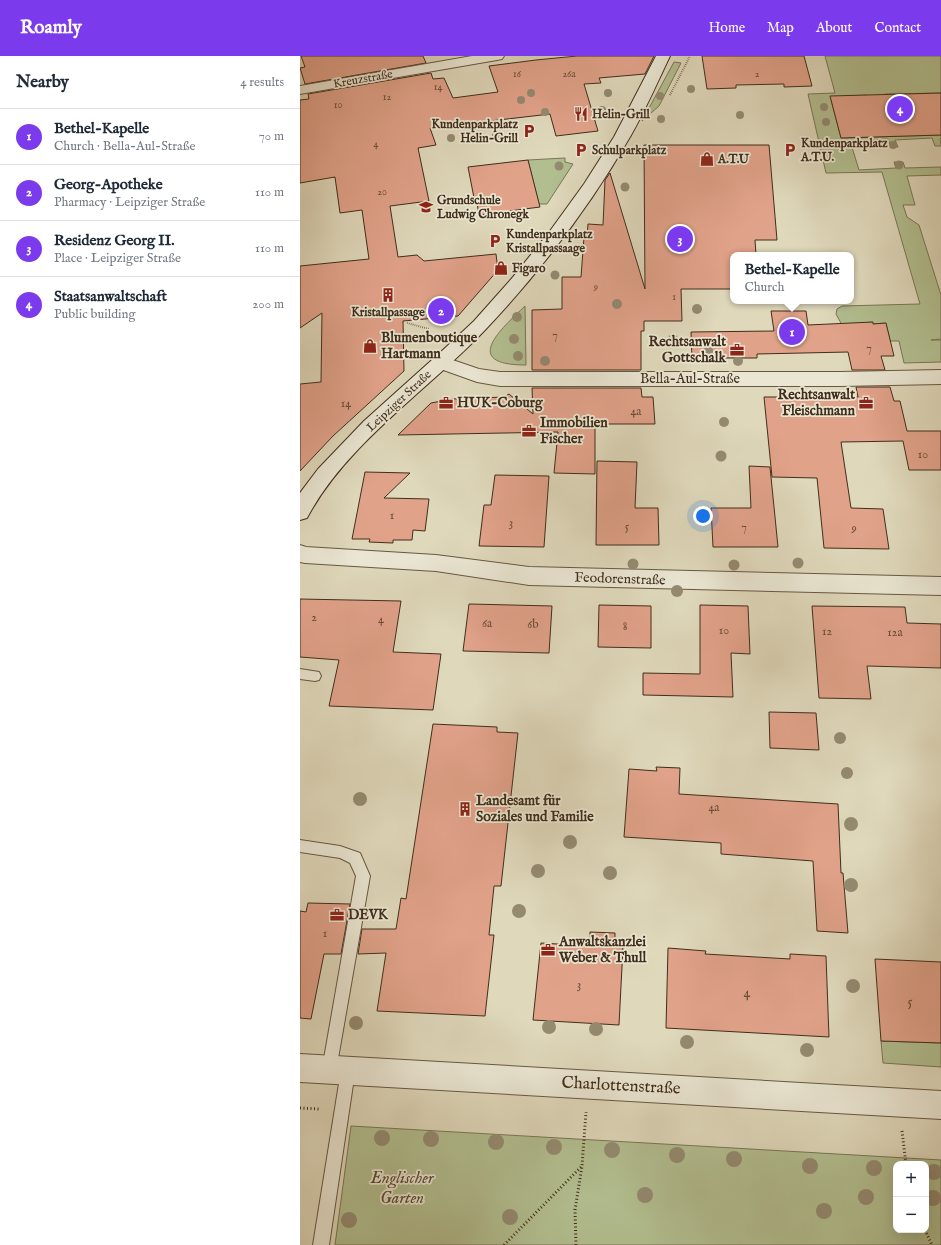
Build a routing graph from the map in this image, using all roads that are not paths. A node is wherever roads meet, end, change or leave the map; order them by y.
1 (497, 56) edge
2 (663, 56) edge
3 (300, 90) edge
4 (441, 362) junction
5 (941, 377) edge
6 (300, 512) edge
7 (300, 552) edge
8 (941, 586) edge
9 (300, 674) edge
10 (315, 676) dead end
11 (300, 846) edge
12 (300, 1068) edge
13 (338, 1070) junction
14 (941, 1105) edge
15 (321, 1245) edge

1 - 3 street, Kreuzstraße
2 - 4 street, Leipziger Straße
4 - 5 street, Bella-Aul-Straße
4 - 6 street, Leipziger Straße
7 - 8 street, Feodorenstraße
9 - 10 lane
11 - 13 lane
12 - 13 street, Charlottenstraße
13 - 14 street, Charlottenstraße
13 - 15 lane

